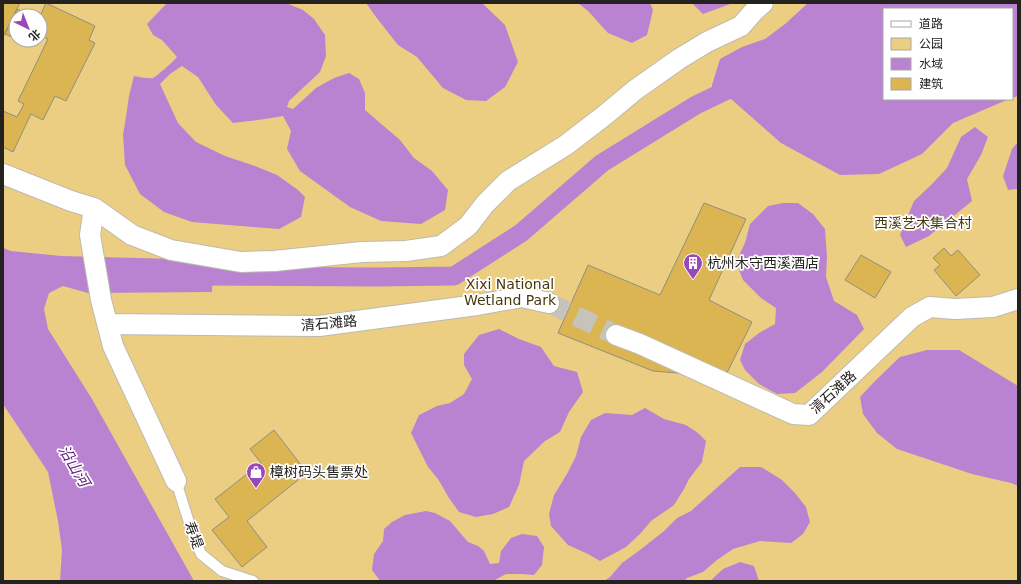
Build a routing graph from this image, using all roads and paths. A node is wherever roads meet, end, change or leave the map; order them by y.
1 (763, 3) edge
2 (3, 174) edge
3 (94, 208) junction
4 (1018, 299) edge
5 (549, 303) tunnel mouth
6 (108, 324) junction
7 (616, 335) tunnel mouth
8 (176, 481) joint
9 (253, 581) edge

1 - 3 street
2 - 3 street
3 - 6 street
4 - 7 street, 清石滩路
5 - 6 street, 清石滩路
6 - 8 street
8 - 9 lane, 寿堤

